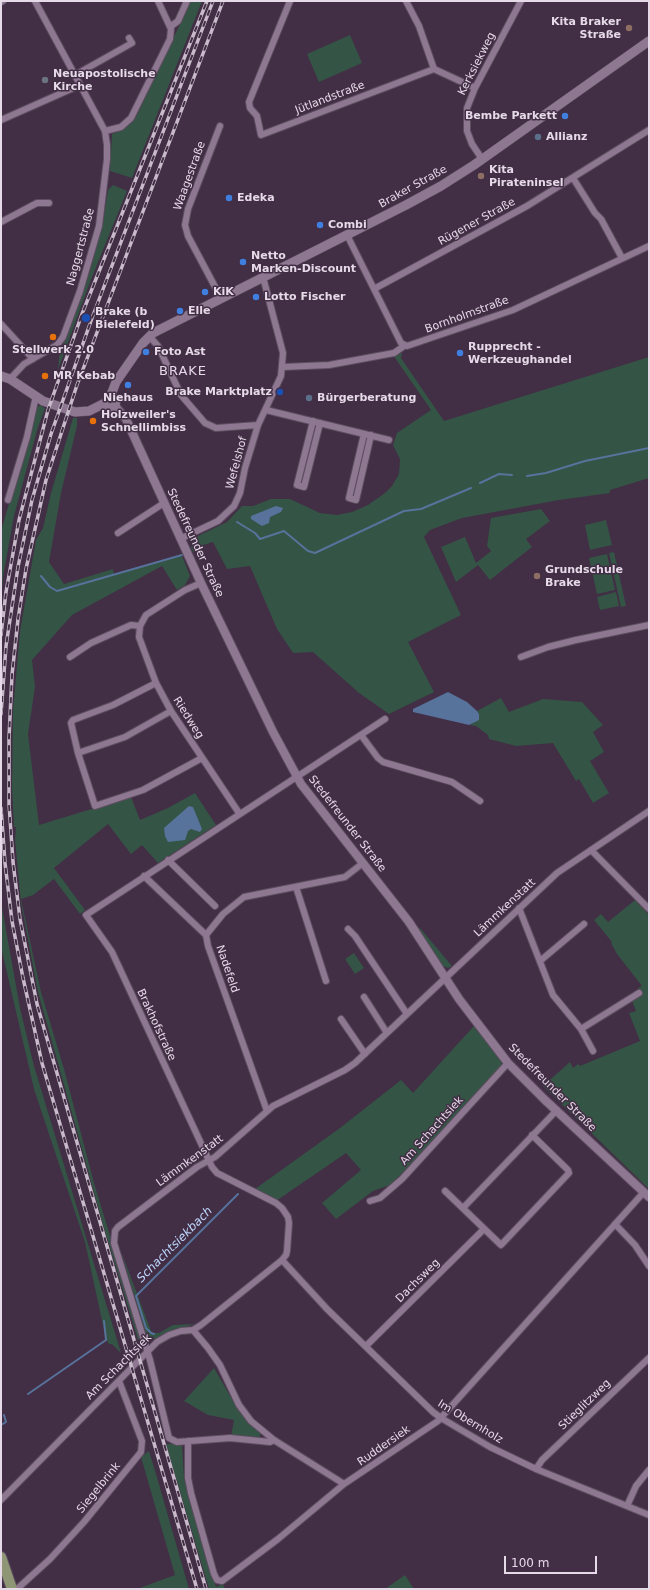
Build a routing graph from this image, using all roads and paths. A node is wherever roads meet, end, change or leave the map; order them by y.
1 (35, 1) edge
2 (158, 1) edge
3 (187, 1) edge
4 (290, 1) edge
5 (406, 1) edge
6 (521, 1) edge
7 (170, 26) junction
8 (129, 38) dead end
9 (649, 41) edge
10 (434, 68) junction
11 (74, 75) junction
12 (80, 85) junction
13 (475, 88) junction
14 (1, 120) edge
15 (220, 126) dead end
16 (649, 130) edge
17 (105, 131) junction
18 (482, 159) junction
19 (573, 178) junction
20 (49, 203) dead end
21 (1, 222) edge
22 (347, 235) junction
23 (649, 246) edge
24 (622, 258) junction
25 (263, 277) junction
26 (374, 289) junction
27 (221, 298) junction
28 (1, 324) edge
29 (149, 336) junction
30 (404, 346) junction
31 (33, 359) junction
32 (283, 368) junction
33 (1, 376) edge
34 (10, 379) junction
35 (112, 395) junction
36 (36, 396) junction
37 (104, 404) junction
38 (115, 406) junction
39 (266, 410) junction
40 (313, 421) junction
41 (320, 423) junction
42 (258, 425) junction
43 (364, 434) junction
44 (371, 435) junction
45 (389, 440) dead end
46 (8, 500) dead end
47 (164, 503) junction
48 (118, 533) dead end
49 (180, 540) junction
50 (201, 583) junction
51 (649, 625) edge
52 (140, 626) junction
53 (70, 657) dead end
54 (521, 657) dead end
55 (156, 682) junction
56 (171, 711) junction
57 (385, 719) dead end
58 (361, 735) junction
59 (78, 753) junction
60 (202, 758) junction
61 (297, 777) junction
62 (480, 801) dead end
63 (649, 811) edge
64 (239, 813) junction
65 (591, 850) junction
66 (168, 860) junction
67 (363, 863) junction
68 (144, 876) junction
69 (296, 887) junction
70 (215, 906) dead end
71 (519, 908) junction
72 (649, 910) edge
73 (584, 924) dead end
74 (348, 929) dead end
75 (206, 935) junction
76 (540, 961) junction
77 (445, 978) junction
78 (326, 981) dead end
79 (639, 993) dead end
80 (364, 996) dead end
81 (407, 1014) junction
82 (341, 1019) dead end
83 (581, 1029) junction
84 (387, 1033) junction
85 (593, 1051) dead end
86 (365, 1054) junction
87 (506, 1065) junction
88 (267, 1111) junction
89 (554, 1112) junction
90 (532, 1135) junction
91 (209, 1161) junction
92 (445, 1191) dead end
93 (644, 1195) edge
94 (370, 1201) dead end
95 (463, 1208) junction
96 (615, 1224) junction
97 (484, 1229) junction
98 (284, 1258) junction
99 (649, 1266) edge
100 (193, 1330) junction
101 (366, 1346) junction
102 (148, 1351) junction
103 (649, 1358) edge
104 (119, 1381) junction
105 (441, 1418) junction
106 (274, 1440) junction
107 (188, 1441) junction
108 (536, 1469) junction
109 (649, 1470) edge
110 (344, 1484) junction
111 (1, 1500) edge
112 (627, 1506) junction
113 (649, 1516) edge
114 (1, 1557) edge
115 (12, 1589) edge
116 (18, 1589) edge

1 - 11 street, Naggertstraße
2 - 7 street
3 - 7 street
4 - 10 street, Jütlandstraße
5 - 10 street
6 - 13 street, Kerksiekweg
7 - 17 street
8 - 11 street
9 - 18 main road, Braker Straße
10 - 13 street
11 - 12 street, Naggertstraße
12 - 14 street
12 - 17 street, Naggertstraße
13 - 18 street, Kerksiekweg
15 - 27 street, Waagestraße
16 - 19 street, Rügener Straße
17 - 31 street, Naggertstraße
18 - 22 main road, Braker Straße
19 - 24 street
19 - 26 street, Rügener Straße
20 - 21 street
22 - 25 main road, Braker Straße
22 - 26 street
23 - 24 street, Bornholmstraße
24 - 30 street, Bornholmstraße
25 - 27 main road, Braker Straße
25 - 32 street, Wefelshof
26 - 30 street
27 - 29 main road, Braker Straße
28 - 31 street
29 - 35 main road, Braker Straße
29 - 42 street
30 - 32 street, Bornholmstraße
31 - 34 street, Naggertstraße
32 - 39 street, Wefelshof
33 - 34 main road
34 - 36 main road
35 - 37 main road
35 - 38 main road
36 - 37 main road
36 - 46 street
37 - 38 main road
38 - 47 street, Stedefreunder Straße
39 - 40 street
39 - 42 street, Wefelshof
40 - 41 street
40 - 41 street
41 - 43 street
42 - 49 street, Wefelshof
43 - 44 street
43 - 44 street
44 - 45 street
47 - 48 street
47 - 49 street, Stedefreunder Straße
49 - 50 street, Stedefreunder Straße
50 - 52 street
50 - 61 street, Stedefreunder Straße
51 - 54 street
52 - 53 street
52 - 55 street, Riedweg
55 - 56 street, Riedweg
55 - 59 street
56 - 59 street
56 - 60 street, Riedweg
57 - 58 street, Brakhofstraße
58 - 61 street, Brakhofstraße
58 - 62 street
59 - 60 street
60 - 64 street, Riedweg
61 - 64 street, Brakhofstraße
61 - 67 street, Stedefreunder Straße
63 - 65 street, Lämmkenstatt
64 - 66 street, Brakhofstraße
65 - 71 street, Lämmkenstatt
65 - 72 street
66 - 68 street, Brakhofstraße
66 - 70 street
67 - 69 street, Nadefeld
67 - 77 street, Stedefreunder Straße
68 - 75 street
68 - 91 street, Brakhofstraße
69 - 75 street, Nadefeld
69 - 78 street
71 - 76 street
71 - 77 street, Lämmkenstatt
73 - 76 street
74 - 81 street
75 - 88 street, Nadefeld
76 - 83 street
77 - 81 street, Lämmkenstatt
77 - 87 street, Stedefreunder Straße
79 - 83 street
80 - 84 street
81 - 84 street, Lämmkenstatt
82 - 86 street
83 - 85 street
84 - 86 street, Lämmkenstatt
86 - 88 street, Lämmkenstatt
87 - 89 street, Stedefreunder Straße
87 - 94 street, Am Schachtsiek
88 - 91 street, Lämmkenstatt
89 - 90 street
89 - 93 street, Stedefreunder Straße
90 - 95 street
90 - 97 street
91 - 98 street, Brakhofstraße
91 - 102 street, Lämmkenstatt
92 - 95 street
93 - 96 street, Ruddersiek
95 - 97 street
96 - 99 street
96 - 105 street, Ruddersiek
97 - 101 street, Dachsweg
98 - 100 street, Am Schachtsiek
98 - 101 street, Im Obernholz
100 - 102 street, Am Schachtsiek
100 - 106 street
101 - 105 street, Im Obernholz
102 - 104 street, Am Schachtsiek
102 - 107 street
103 - 108 street, Stieglitzweg
104 - 111 street, Am Schachtsiek
104 - 116 street, Siegelbrink
105 - 108 street, Im Obernholz
105 - 110 street, Ruddersiek
106 - 107 street
106 - 110 street
107 - 110 street, Ruddersiek
108 - 112 street, Im Obernholz
109 - 112 street
112 - 113 street, Im Obernholz
114 - 115 main road

